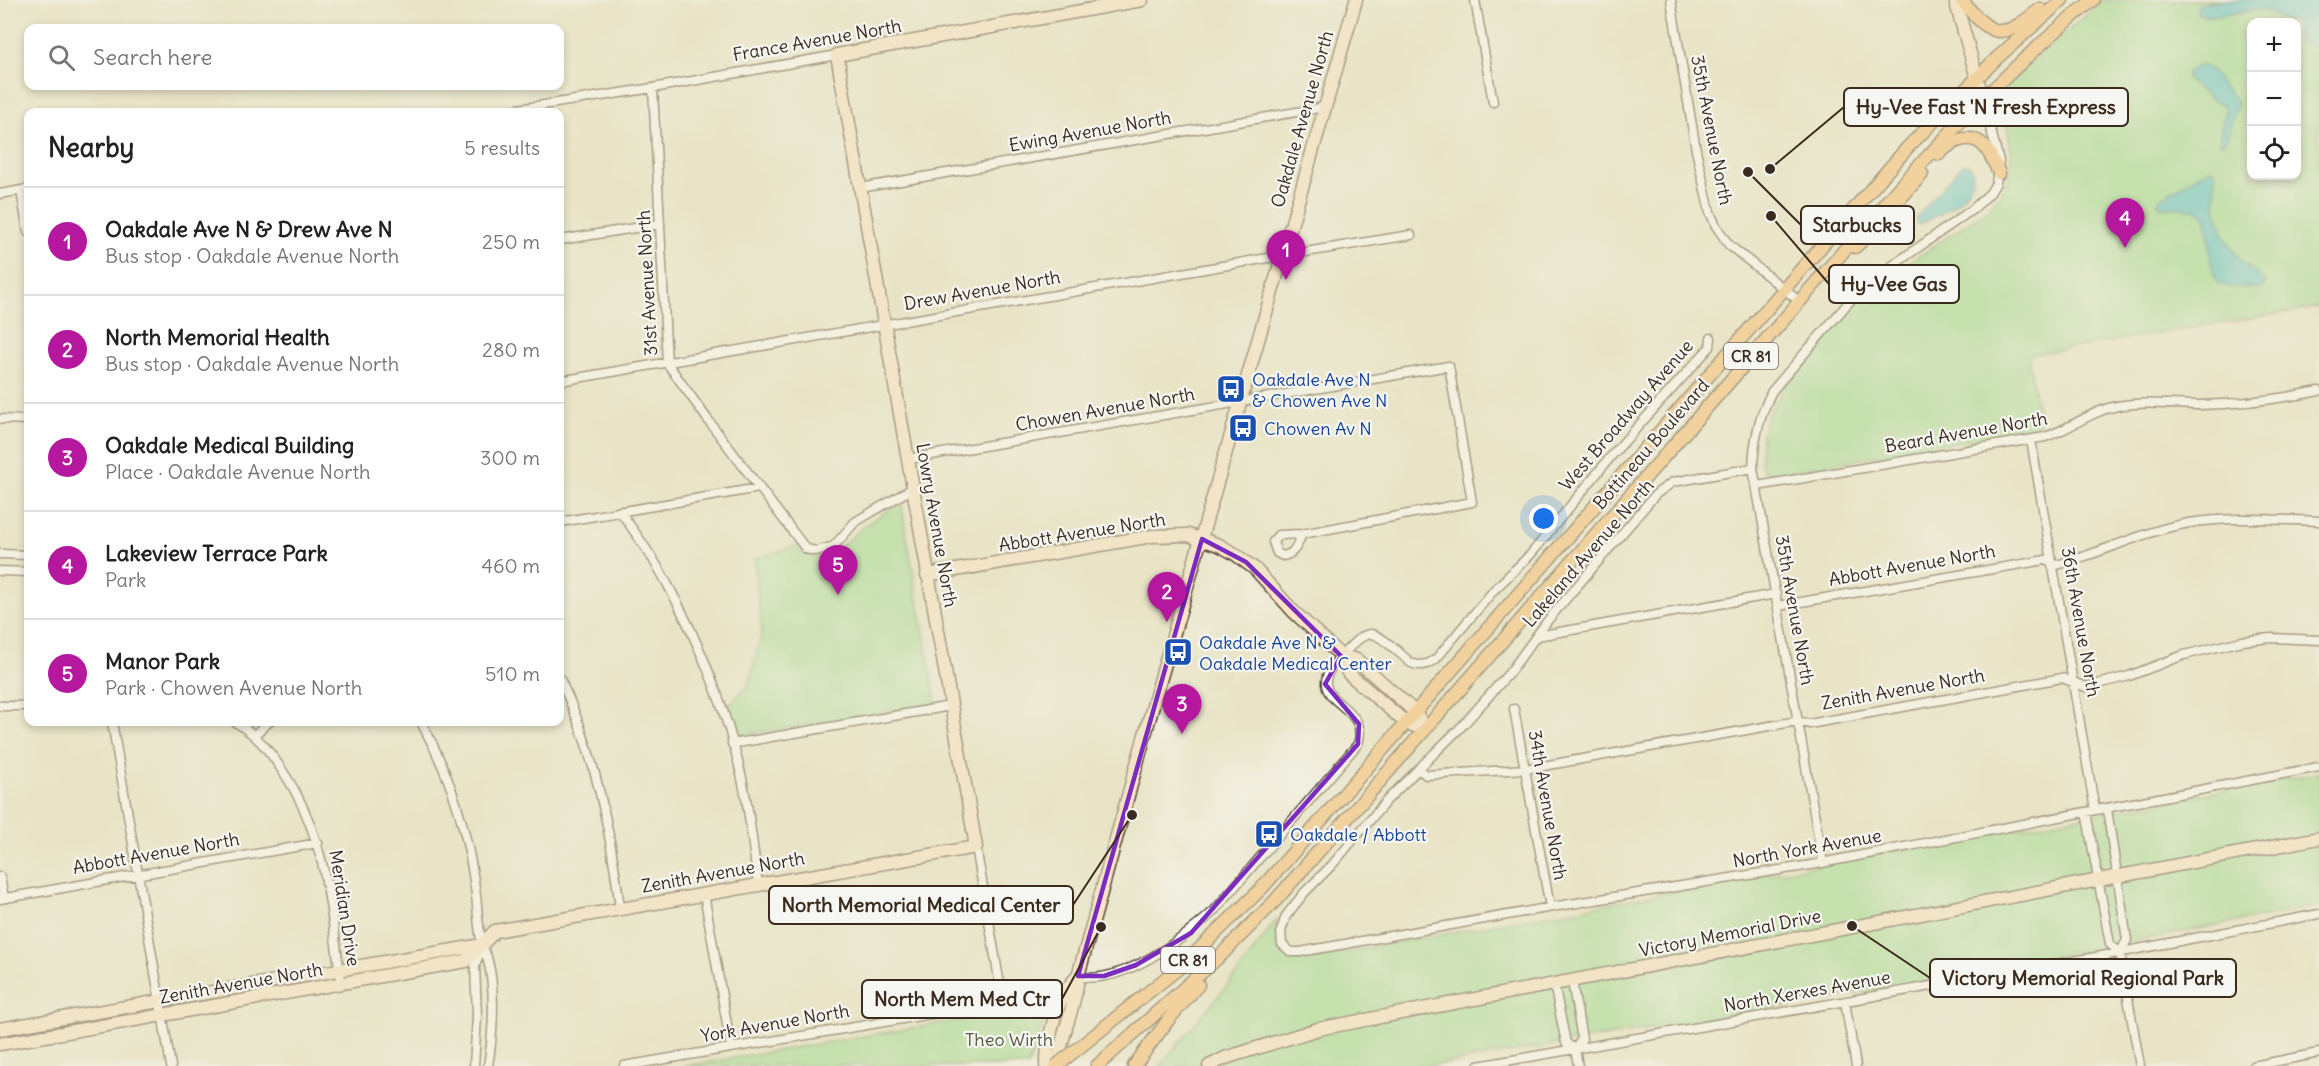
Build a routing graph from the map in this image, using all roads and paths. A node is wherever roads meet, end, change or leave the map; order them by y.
1 (1142, 0) edge
2 (1356, 0) edge
3 (1475, 0) edge
4 (1671, 0) edge
5 (1955, 0) edge
6 (1961, 0) edge
7 (2050, 0) edge
8 (2062, 0) edge
9 (2093, 0) edge
10 (1110, 3) edge
11 (837, 55) junction
12 (1977, 78) junction
13 (653, 88) junction
14 (1983, 99) junction
15 (1493, 102) dead end
16 (1325, 106) junction
17 (524, 108) edge
18 (1999, 173) junction
19 (860, 188) junction
20 (24, 190) edge
21 (0, 194) edge
22 (660, 224) junction
23 (1411, 235) dead end
24 (564, 239) edge
25 (1282, 256) junction
26 (1819, 277) junction
27 (1784, 289) junction
28 (1799, 301) junction
29 (884, 324) junction
30 (1711, 338) dead end
31 (667, 363) junction
32 (564, 380) edge
33 (2319, 391) edge
34 (1240, 403) junction
35 (0, 420) edge
36 (24, 420) edge
37 (2031, 440) junction
38 (908, 459) junction
39 (1753, 468) junction
40 (1757, 486) junction
41 (759, 488) junction
42 (913, 488) junction
43 (620, 512) junction
44 (2319, 520) edge
45 (564, 521) edge
46 (1302, 534) dead end
47 (1202, 539) junction
48 (0, 554) edge
49 (24, 555) edge
50 (2052, 563) junction
51 (0, 571) edge
52 (24, 572) edge
53 (927, 575) junction
54 (1776, 594) junction
55 (1778, 606) junction
56 (1537, 636) junction
57 (2319, 640) edge
58 (1341, 656) junction
59 (2074, 682) junction
60 (564, 689) edge
61 (0, 706) edge
62 (24, 706) edge
63 (951, 706) junction
64 (1514, 709) dead end
65 (1415, 712) junction
66 (1798, 721) junction
67 (1406, 723) junction
68 (113, 726) edge
69 (241, 726) edge
70 (264, 726) edge
71 (423, 726) edge
72 (1425, 729) junction
73 (254, 735) junction
74 (732, 744) junction
75 (2319, 767) edge
76 (1419, 769) junction
77 (1526, 769) junction
78 (2107, 809) junction
79 (2095, 810) junction
80 (2086, 812) junction
81 (2319, 838) edge
82 (318, 843) junction
83 (976, 847) junction
84 (1823, 863) junction
85 (139, 875) junction
86 (0, 877) edge
87 (2116, 877) junction
88 (2097, 880) junction
89 (758, 884) junction
90 (704, 894) junction
91 (2, 898) edge
92 (1550, 907) junction
93 (620, 908) junction
94 (2319, 914) edge
95 (1248, 929) junction
96 (482, 945) junction
97 (1300, 951) joint
98 (2120, 953) junction
99 (1078, 976) junction
100 (340, 977) junction
101 (1572, 981) junction
102 (1554, 984) junction
103 (160, 1002) junction
104 (1003, 1002) joint
105 (1845, 1002) junction
106 (163, 1014) junction
107 (27, 1024) junction
108 (0, 1029) edge
109 (29, 1039) junction
110 (0, 1044) edge
111 (731, 1047) junction
112 (1575, 1049) junction
113 (1257, 1050) junction
114 (2319, 1053) edge
115 (171, 1066) edge
116 (474, 1066) edge
117 (488, 1066) edge
118 (624, 1066) edge
119 (1046, 1066) edge
120 (1057, 1066) edge
121 (1096, 1066) edge
122 (1134, 1066) edge
123 (1209, 1066) edge
124 (1231, 1066) edge
125 (1478, 1066) edge
126 (1578, 1066) edge
127 (1856, 1066) edge
128 (2140, 1066) edge
129 (2253, 1066) edge

1 - 10 street, France Avenue North
2 - 16 street, Oakdale Avenue North
3 - 15 street
4 - 27 street, 35th Avenue North
5 - 12 street
6 - 7 main road
8 - 12 main road, Bottineau Boulevard / CR 81
9 - 14 main road, Bottineau Boulevard / CR 81
10 - 11 street, France Avenue North
11 - 13 street, France Avenue North
11 - 19 street, Lowry Avenue North
12 - 14 street
12 - 27 main road, Bottineau Boulevard / CR 81
13 - 17 street, France Avenue North
13 - 22 street, 31st Avenue North
14 - 18 street
14 - 26 main road, Bottineau Boulevard / CR 81
16 - 19 street, Ewing Avenue North
16 - 25 street, Oakdale Avenue North
18 - 26 main road
18 - 39 street
19 - 29 street, Lowry Avenue North
20 - 21 street
22 - 24 street
22 - 31 street, 31st Avenue North
23 - 25 street, Drew Avenue North
25 - 29 street, Drew Avenue North
25 - 34 street, Oakdale Avenue North
26 - 28 main road, Bottineau Boulevard / CR 81
27 - 28 street, 35th Avenue North
27 - 65 main road, Bottineau Boulevard / CR 81
28 - 72 main road, Bottineau Boulevard / CR 81
29 - 31 street, Drew Avenue North
29 - 38 street, Lowry Avenue North
30 - 58 street, West Broadway Avenue
31 - 32 street, Drew Avenue North
31 - 41 street, 31st Avenue North
33 - 37 street, Beard Avenue North
34 - 38 street, Chowen Avenue North
34 - 46 street, Chowen Avenue North
34 - 47 street, Oakdale Avenue North
35 - 36 street
37 - 40 street, Beard Avenue North
37 - 50 street, 36th Avenue North
38 - 42 street, Lowry Avenue North
39 - 40 street, 35th Avenue North
39 - 56 street, Lakeland Avenue North
40 - 54 street, 35th Avenue North
41 - 42 street, 31st Avenue North
41 - 43 street
42 - 53 street, Lowry Avenue North
43 - 45 street
43 - 74 street
44 - 50 street, Abbott Avenue North
47 - 53 street, Abbott Avenue North
47 - 58 street, Abbott Avenue North
47 - 99 street, Oakdale Avenue North
48 - 49 street
50 - 55 street, Abbott Avenue North
50 - 59 street, 36th Avenue North
51 - 52 street
53 - 63 street, Lowry Avenue North
54 - 55 street, 35th Avenue North
54 - 56 street
55 - 66 street, 35th Avenue North
56 - 76 street, Lakeland Avenue North
57 - 59 street, Zenith Avenue North
58 - 65 street, Abbott Avenue North
58 - 67 street, Abbott Avenue North
58 - 99 street, West Broadway Avenue
59 - 66 street, Zenith Avenue North
59 - 79 street, 36th Avenue North
60 - 93 street
61 - 62 street
63 - 74 street
63 - 83 street, Lowry Avenue North
64 - 77 street, 34th Avenue North
65 - 67 main road, Bottineau Boulevard / CR 81
65 - 72 street, Abbott Avenue North
66 - 77 street, Zenith Avenue North
66 - 84 street, 35th Avenue North
67 - 72 street, Abbott Avenue North
67 - 120 main road, Bottineau Boulevard / CR 81, bridge
68 - 85 street
69 - 73 street, Meridian Drive
70 - 73 street
71 - 96 street
72 - 95 main road, Bottineau Boulevard / CR 81
73 - 82 street, Meridian Drive
74 - 89 street
75 - 78 street, North York Avenue
76 - 77 street, Zenith Avenue North
76 - 97 street, Lakeland Avenue North
77 - 92 street, 34th Avenue North
78 - 79 street, North York Avenue
78 - 87 street
79 - 80 street, North York Avenue
80 - 84 street, North York Avenue
80 - 88 street
81 - 87 street, Victory Memorial Drive
82 - 85 street, Abbott Avenue North
82 - 100 street, Meridian Drive
83 - 89 street, Zenith Avenue North
83 - 104 street, Lowry Avenue North
84 - 92 street, North York Avenue
85 - 91 street, Abbott Avenue North
85 - 103 street
86 - 91 street
87 - 88 street, Victory Memorial Drive
87 - 98 street
88 - 98 street
88 - 101 street, Victory Memorial Drive
89 - 90 street, Zenith Avenue North
90 - 93 street, Zenith Avenue North
90 - 111 street
92 - 97 street, North York Avenue
93 - 96 street, Zenith Avenue North
94 - 98 street, North Xerxes Avenue
95 - 121 main road, CR 81
95 - 122 main road
96 - 100 street, Zenith Avenue North
96 - 116 street
96 - 117 street
98 - 105 street, North Xerxes Avenue
98 - 128 street
99 - 119 street, Oakdale Avenue North
99 - 120 street, Oakdale Avenue North
100 - 103 street, Zenith Avenue North
100 - 106 street, Zenith Avenue North
101 - 102 street, Victory Memorial Drive
101 - 112 street
102 - 112 street
102 - 113 street, Victory Memorial Drive
103 - 106 street
103 - 107 street, Zenith Avenue North
104 - 111 street, York Avenue North
105 - 112 street, North Xerxes Avenue
105 - 127 street
106 - 109 street, Zenith Avenue North
106 - 115 street
107 - 108 street, Zenith Avenue North
107 - 109 street
109 - 110 street, Zenith Avenue North
111 - 118 street, York Avenue North
112 - 125 street, North Xerxes Avenue
112 - 126 street
113 - 123 street
113 - 124 street
114 - 129 street

